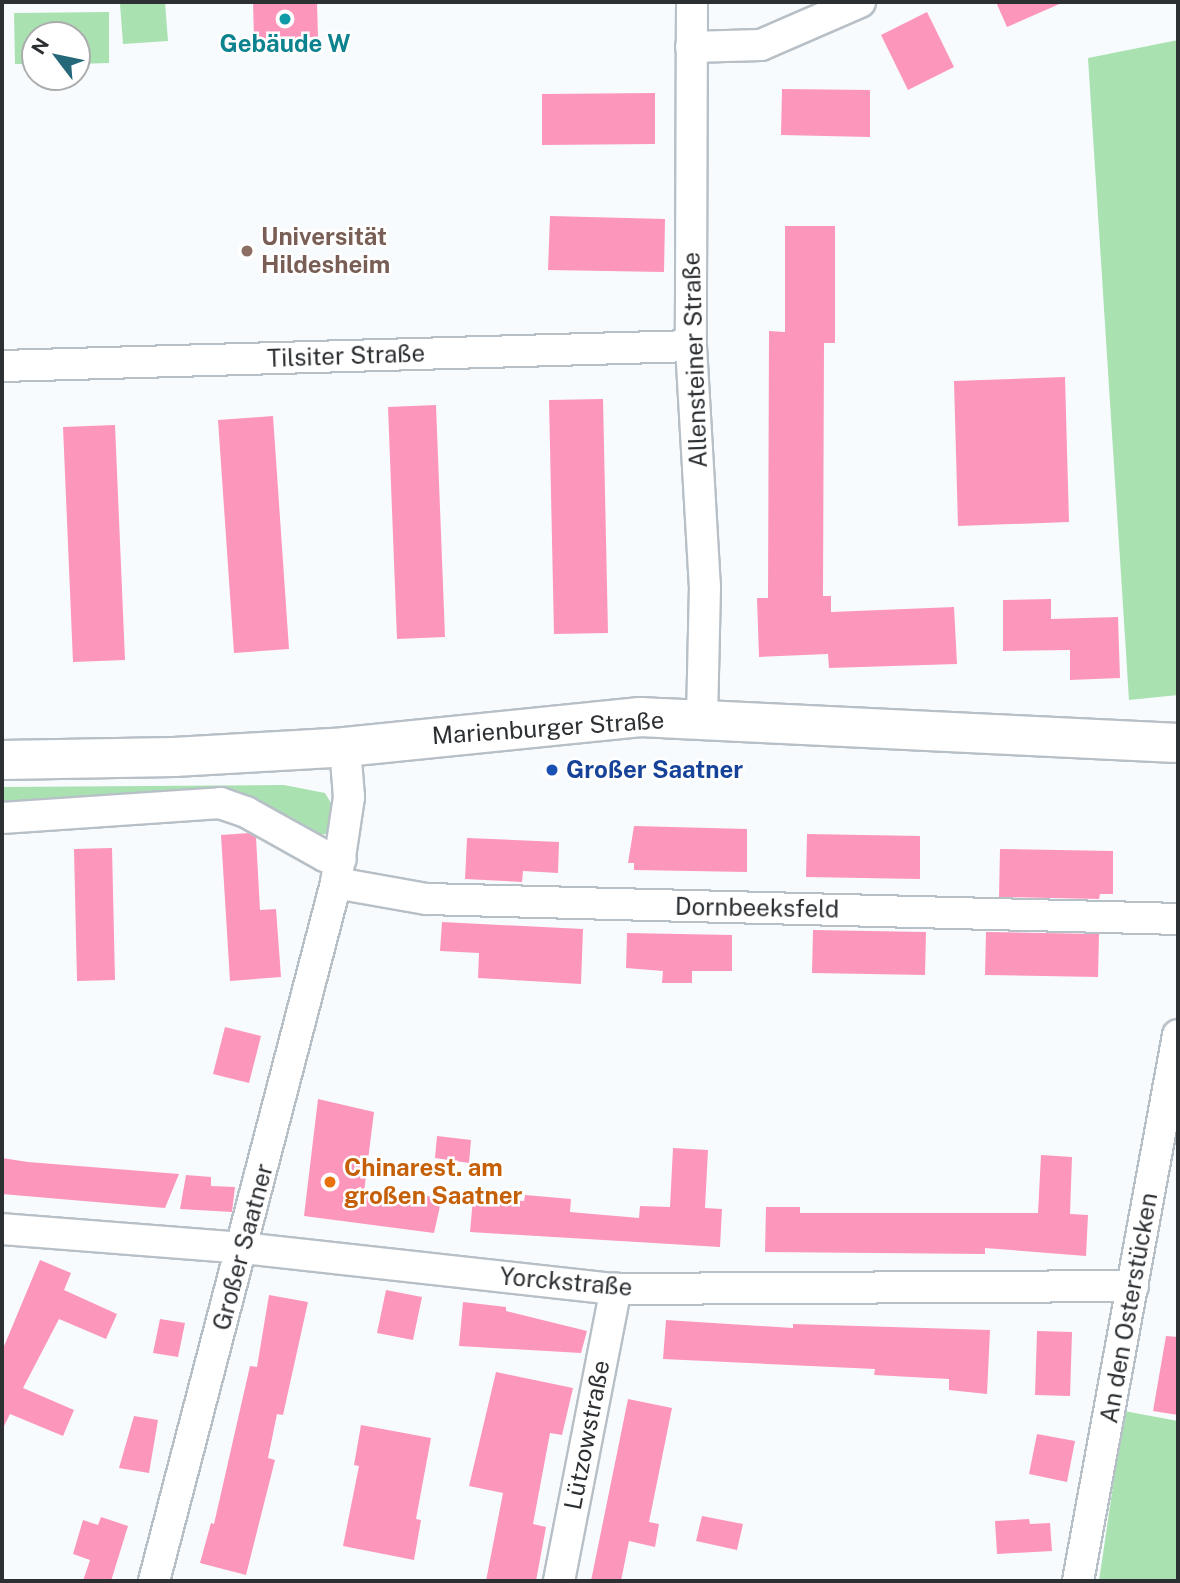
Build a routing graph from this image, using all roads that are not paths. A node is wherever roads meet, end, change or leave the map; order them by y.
1 (692, 2) edge
2 (860, 2) edge
3 (691, 47) junction
4 (691, 346) junction
5 (2, 366) edge
6 (702, 718) junction
7 (1178, 743) edge
8 (345, 747) junction
9 (2, 760) edge
10 (2, 818) edge
11 (339, 871) junction
12 (1178, 919) edge
13 (1178, 1035) edge
14 (2, 1229) edge
15 (243, 1248) junction
16 (1133, 1286) junction
17 (615, 1289) junction
18 (154, 1581) edge
19 (559, 1581) edge
20 (1078, 1581) edge

1 - 3 street, Allensteiner Straße
2 - 3 street
3 - 4 street, Allensteiner Straße
4 - 5 street, Tilsiter Straße
4 - 6 street, Allensteiner Straße
6 - 7 main road, Marienburger Straße
6 - 8 main road, Marienburger Straße
8 - 9 main road, Marienburger Straße
8 - 11 street, Großer Saatner
10 - 11 street
11 - 12 street, Dornbeeksfeld
11 - 15 street, Großer Saatner
13 - 16 street, An den Osterstücken
14 - 15 street, Yorckstraße
15 - 17 street, Yorckstraße
15 - 18 street, Großer Saatner
16 - 17 street, Yorckstraße
16 - 20 street, An den Osterstücken
17 - 19 street, Lützowstraße

